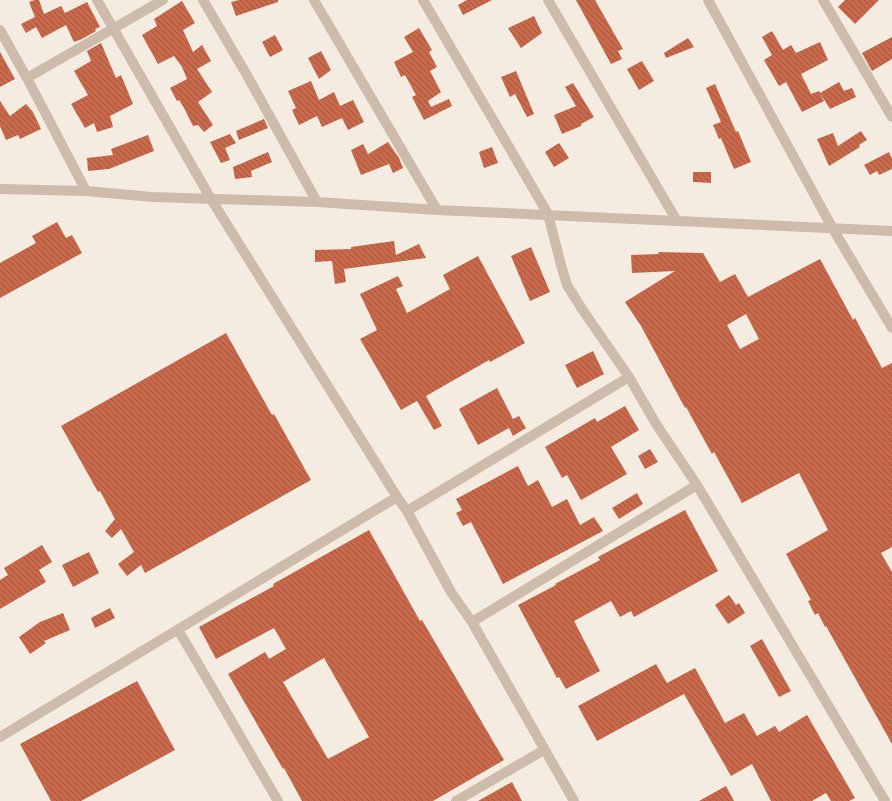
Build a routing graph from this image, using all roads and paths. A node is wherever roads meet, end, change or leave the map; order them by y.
1 (97, 0) edge
2 (163, 0) edge
3 (203, 0) edge
4 (314, 0) edge
5 (423, 0) edge
6 (548, 0) edge
7 (708, 0) edge
8 (823, 0) edge
9 (114, 28) junction
10 (0, 30) edge
11 (28, 78) junction
12 (892, 117) edge
13 (0, 189) edge
14 (86, 191) junction
15 (211, 199) junction
16 (317, 202) junction
17 (437, 210) junction
18 (548, 214) junction
19 (677, 221) junction
20 (833, 229) junction
21 (892, 231) edge
22 (892, 328) edge
23 (629, 377) junction
24 (697, 485) junction
25 (397, 498) junction
26 (407, 511) junction
27 (472, 622) junction
28 (178, 630) junction
29 (0, 737) edge
30 (544, 750) junction
31 (278, 801) edge
32 (456, 801) edge
33 (574, 801) edge
34 (885, 801) edge

1 - 9 street
2 - 9 street
3 - 16 street
4 - 17 street
5 - 18 street
6 - 19 street
7 - 20 street
8 - 12 street
9 - 11 street
9 - 15 street
10 - 11 street
11 - 14 street
13 - 14 street
14 - 15 street
15 - 16 street
15 - 25 street
16 - 17 street
17 - 18 street
18 - 19 street
18 - 23 street
19 - 20 street
20 - 21 street
20 - 22 street
23 - 24 street
23 - 26 street
24 - 27 street
24 - 34 street
25 - 26 street
25 - 28 street
26 - 27 street
27 - 30 street
28 - 29 street
28 - 31 street
30 - 32 street
30 - 33 street

